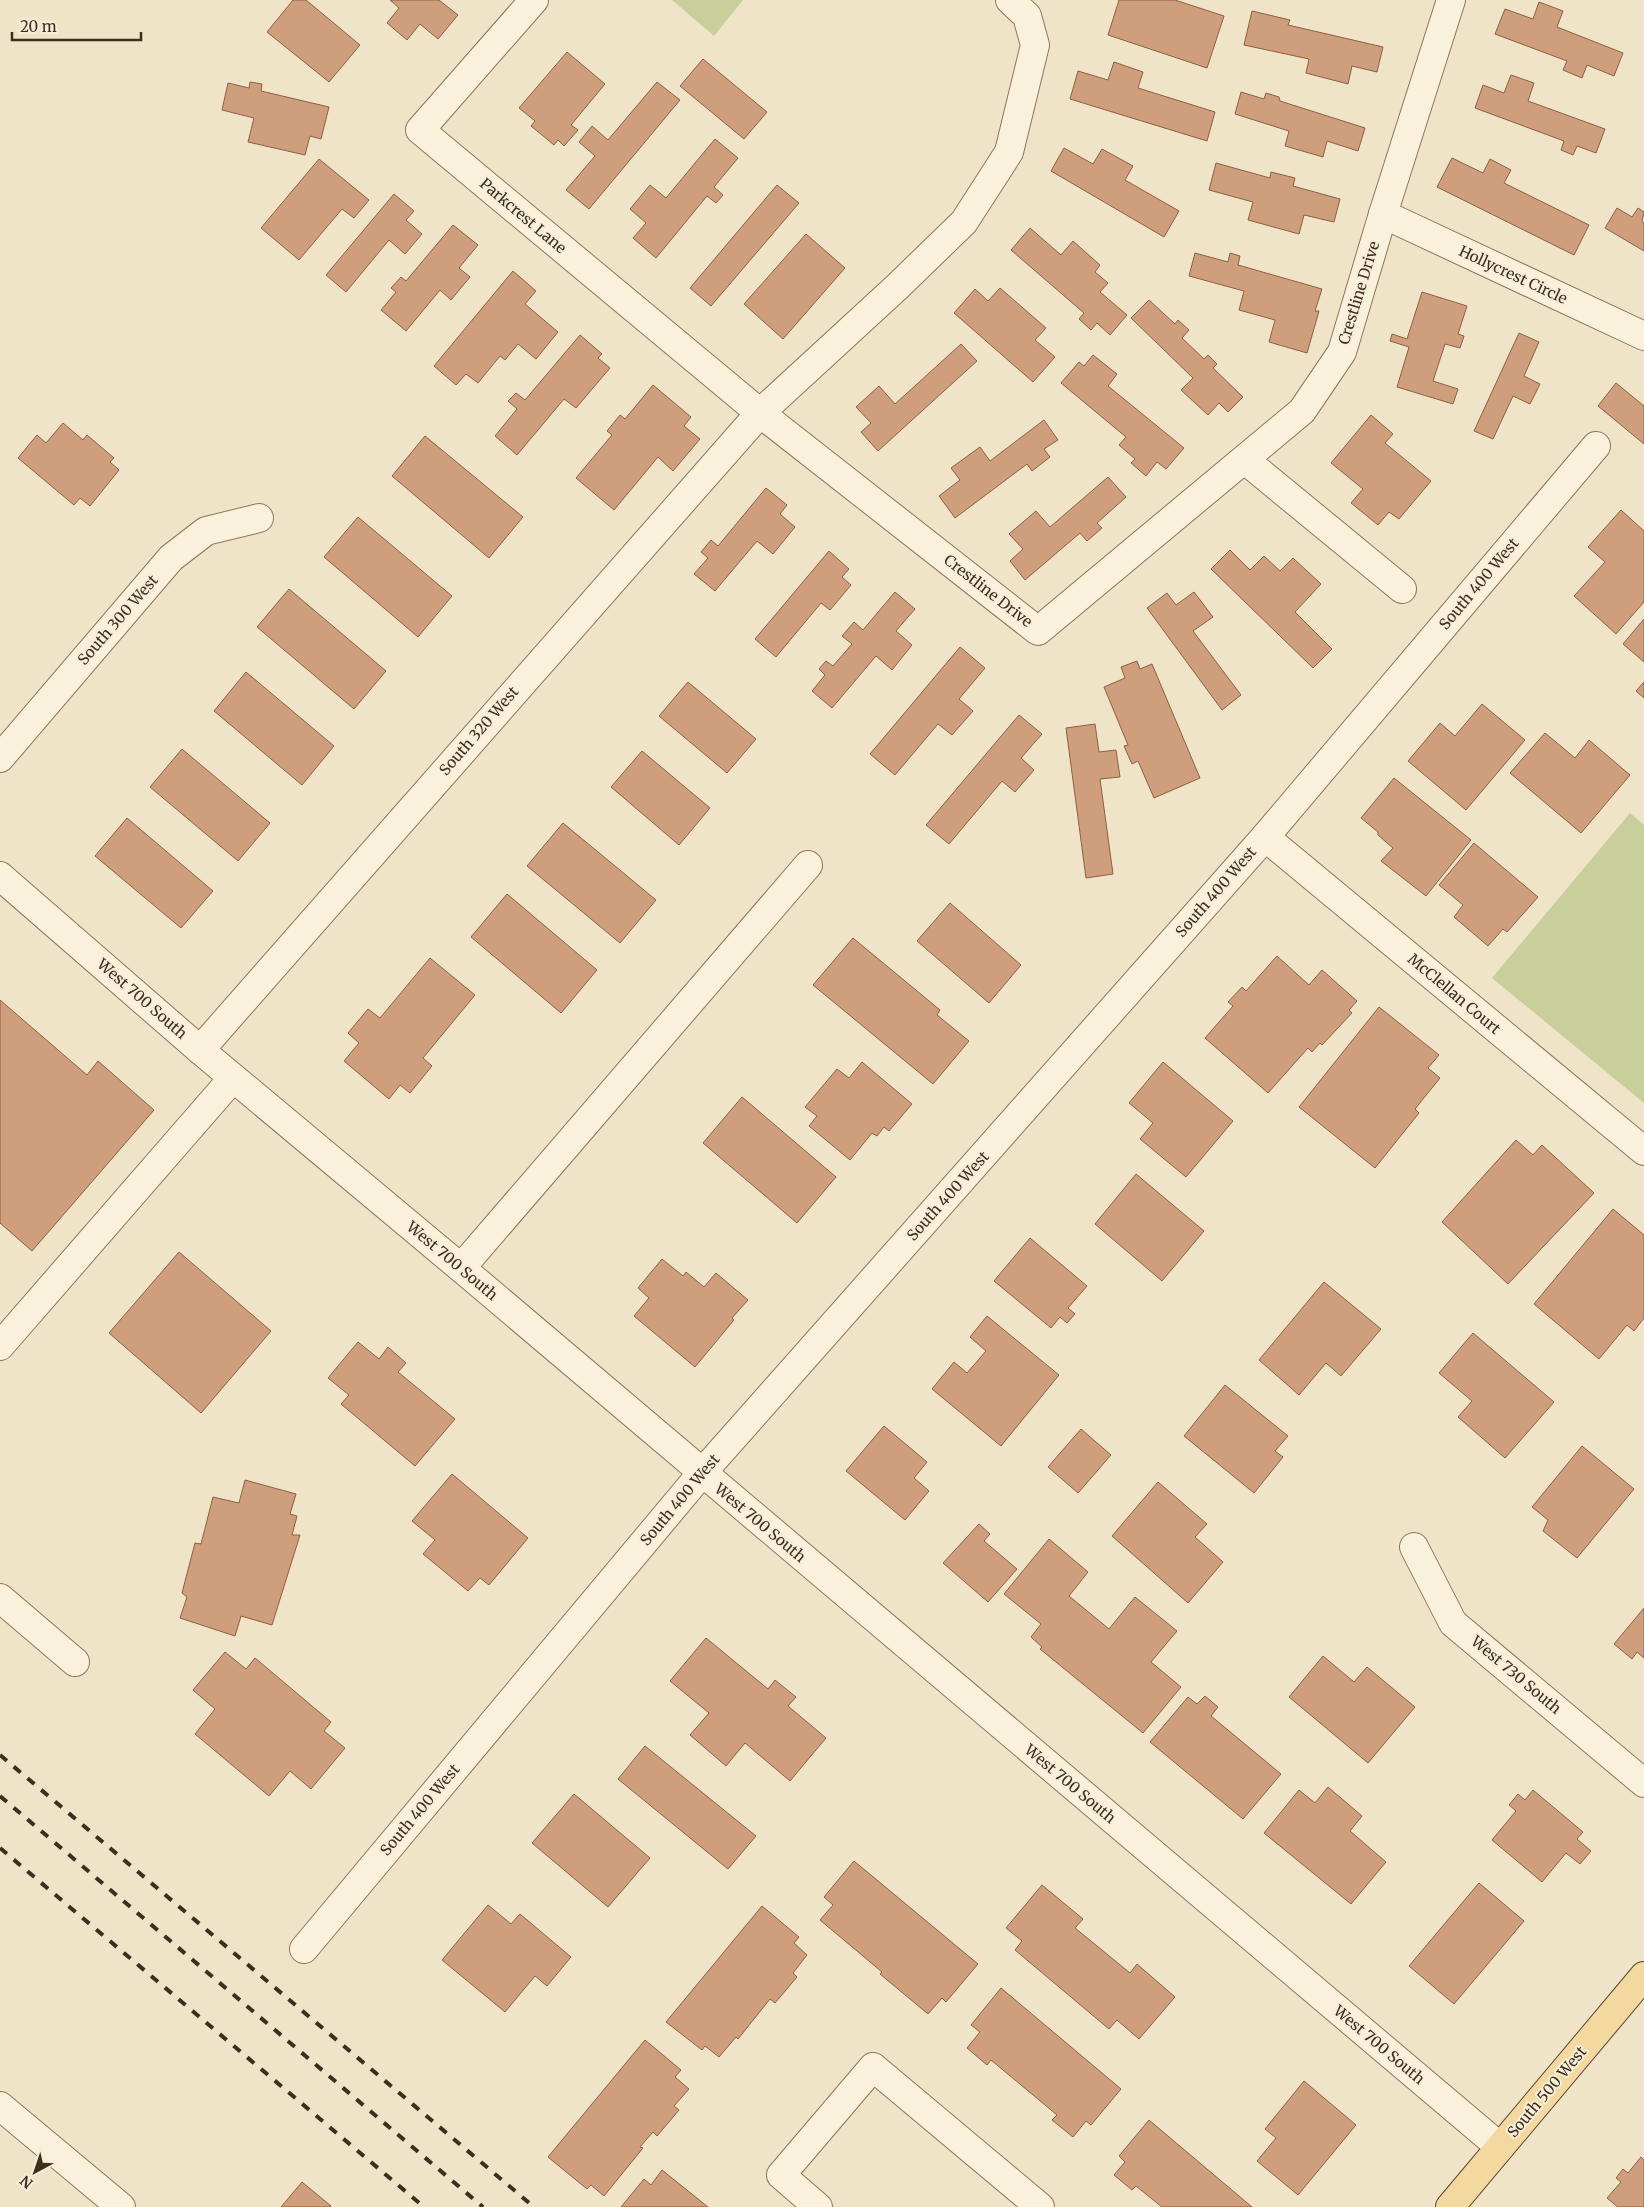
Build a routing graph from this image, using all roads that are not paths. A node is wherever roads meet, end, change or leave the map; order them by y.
1 (534, 0) edge
2 (1451, 0) edge
3 (1023, 5) edge
4 (1382, 214) junction
5 (1644, 336) edge
6 (760, 413) junction
7 (1596, 446) dead end
8 (1246, 460) junction
9 (259, 518) dead end
10 (1402, 589) dead end
11 (0, 758) edge
12 (1265, 837) junction
13 (808, 865) dead end
14 (0, 876) edge
15 (200, 1050) junction
16 (233, 1078) junction
17 (1644, 1151) edge
18 (461, 1268) junction
19 (0, 1346) edge
20 (702, 1474) junction
21 (1414, 1547) dead end
22 (0, 1598) edge
23 (75, 1662) dead end
24 (1644, 1783) edge
25 (304, 1949) dead end
26 (1644, 1976) edge
27 (0, 2106) edge
28 (1500, 2147) junction
29 (121, 2207) edge
30 (818, 2207) edge
31 (1040, 2207) edge
32 (1450, 2207) edge

1 - 6 street, Parkcrest Lane
2 - 4 street, Crestline Drive
3 - 6 street
4 - 5 street, Hollycrest Circle
4 - 8 street, Crestline Drive
6 - 8 street, Crestline Drive
6 - 15 street, South 320 West
7 - 12 street, South 400 West
8 - 10 street
9 - 11 street, South 300 West
12 - 17 street, McClellan Court
12 - 20 street, South 400 West
13 - 18 street
14 - 15 street, West 700 South
15 - 16 street, West 700 South
16 - 18 street, West 700 South
16 - 19 street
18 - 20 street, West 700 South
20 - 25 street, South 400 West
20 - 28 street, West 700 South
21 - 24 street, West 730 South
22 - 23 street
26 - 28 main road, South 500 West
27 - 29 street
28 - 32 main road, South 500 West
30 - 31 street

